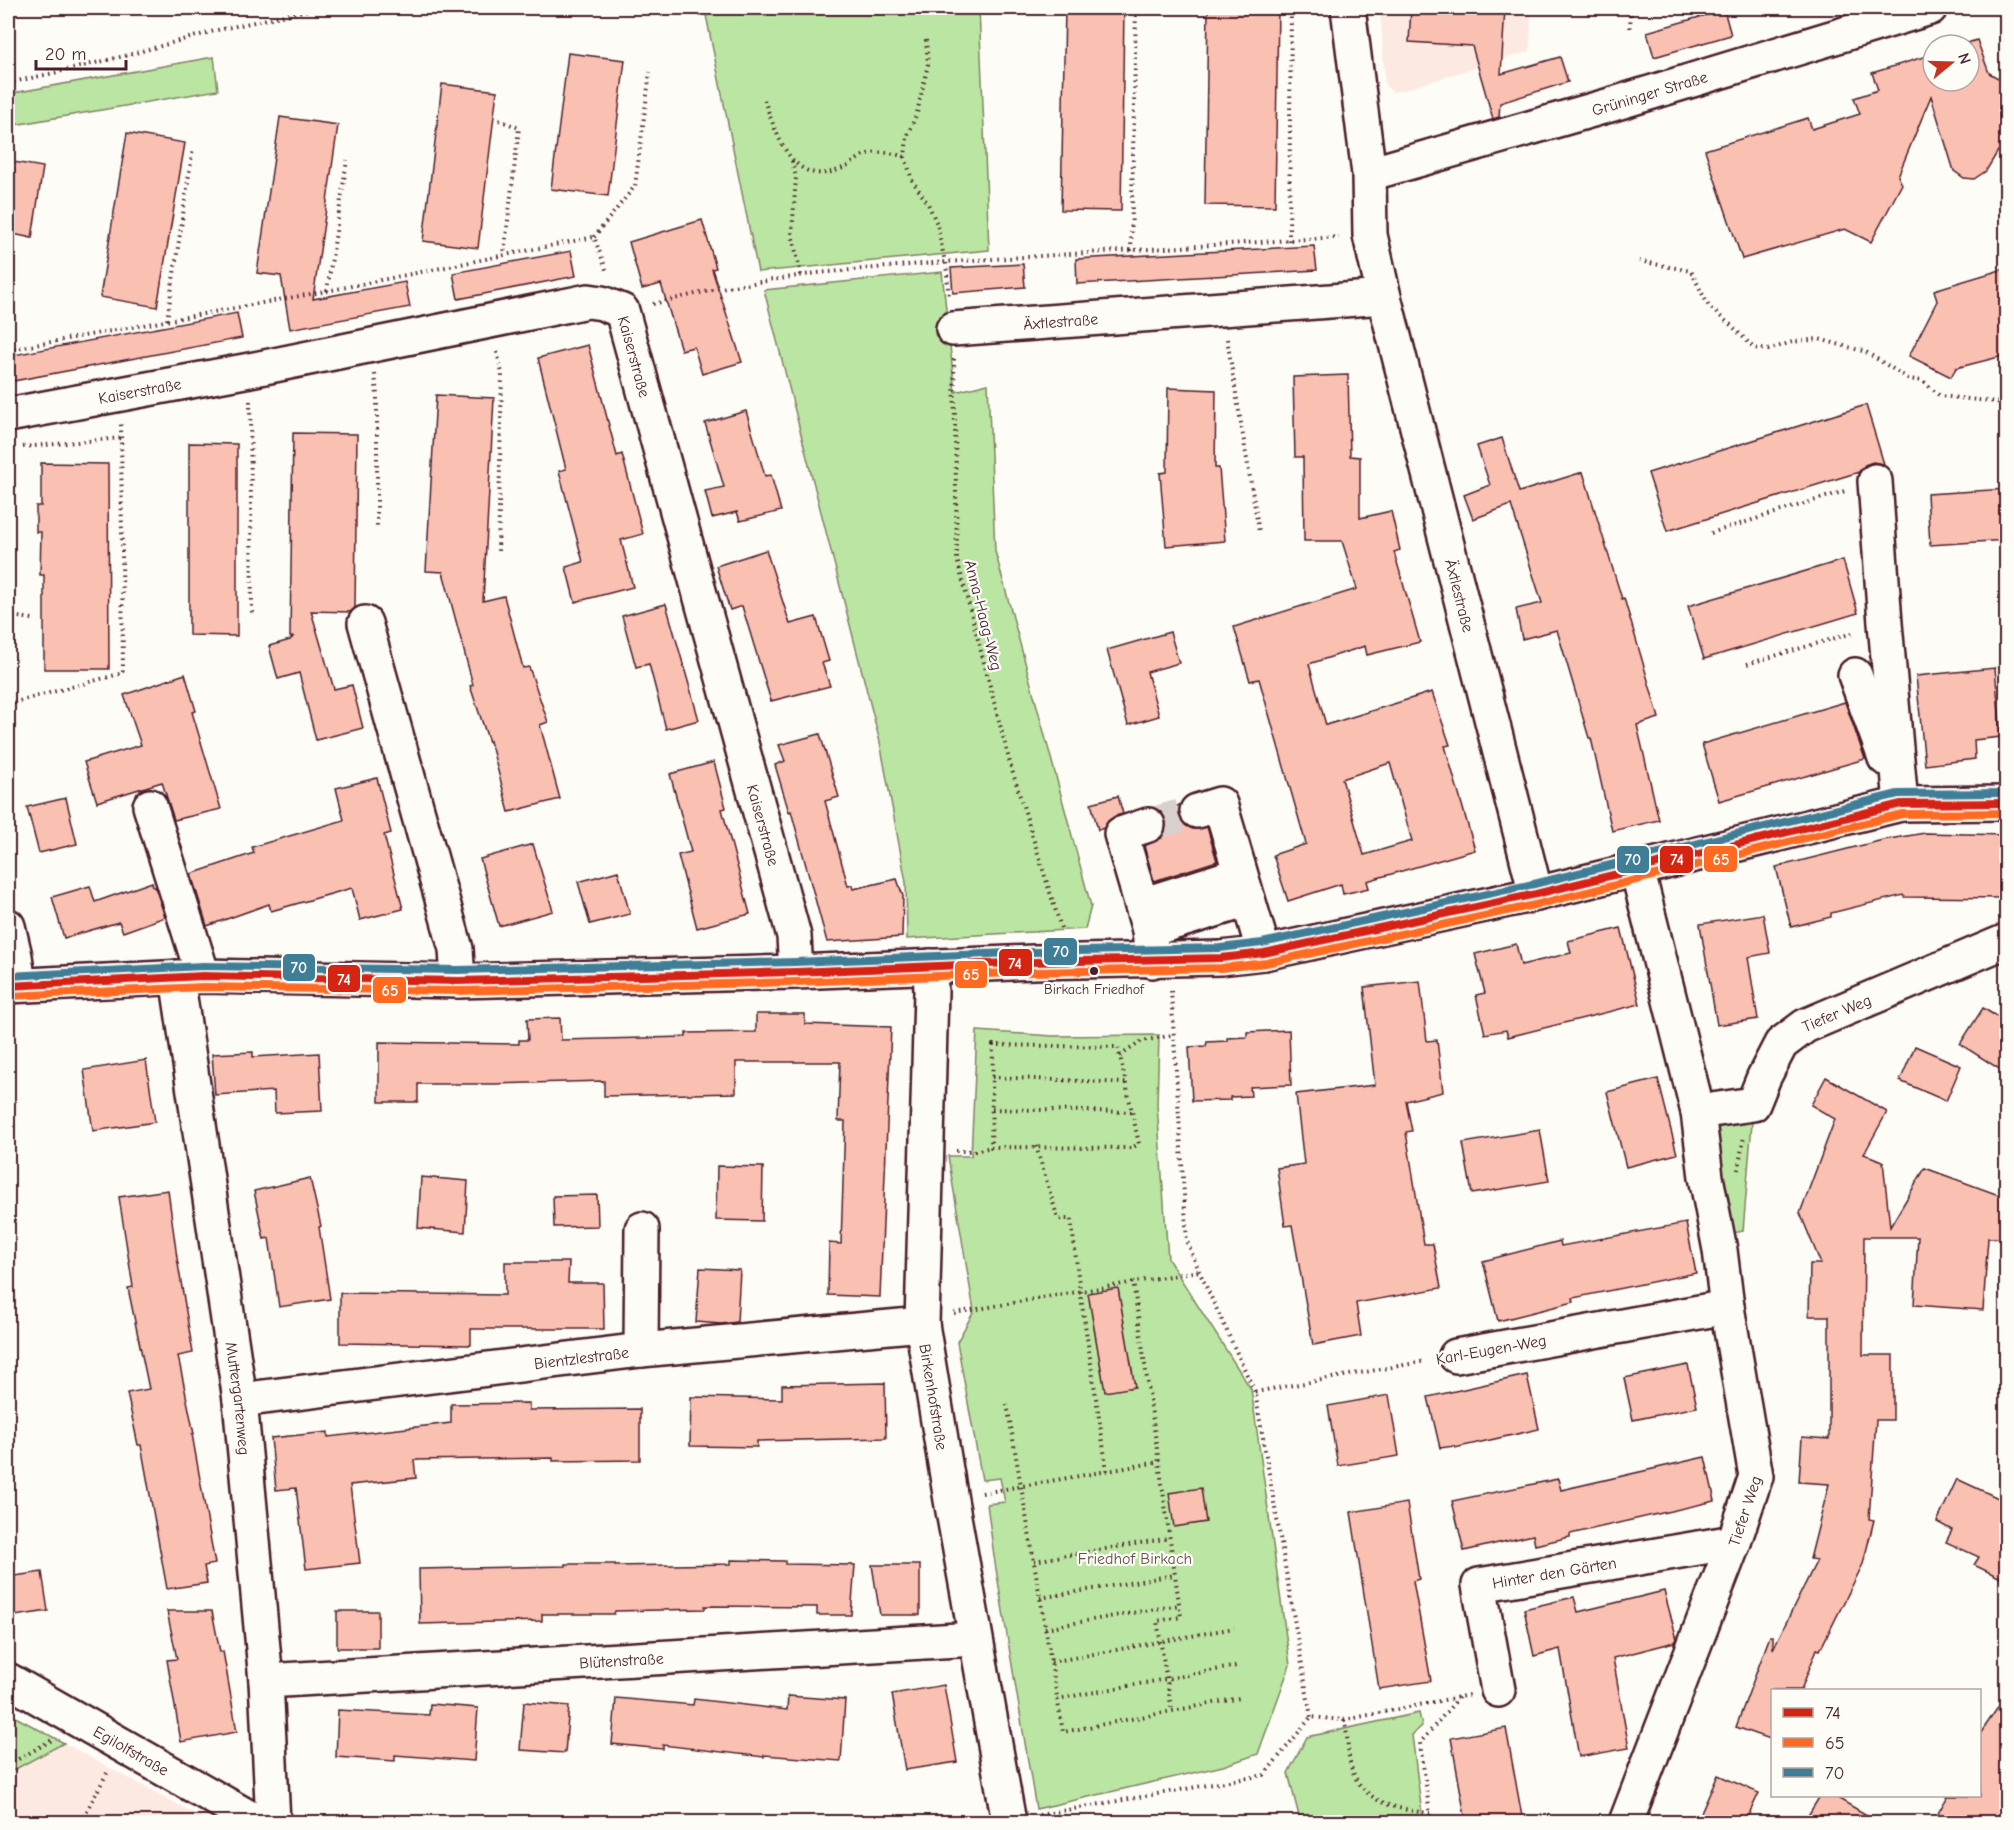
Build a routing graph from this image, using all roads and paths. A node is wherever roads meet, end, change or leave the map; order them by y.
1 (317, 8) edge
2 (1136, 8) edge
3 (1291, 8) edge
4 (1348, 8) edge
5 (1631, 8) edge
6 (1930, 8) edge
7 (1630, 28) dead end
8 (926, 40) dead end
9 (650, 72) dead end
10 (8, 83) edge
11 (764, 100) dead end
12 (499, 120) dead end
13 (193, 148) dead end
14 (905, 157) junction
15 (347, 160) dead end
16 (792, 160) junction
17 (1369, 174) junction
18 (1370, 235) junction
19 (594, 237) junction
20 (1289, 241) junction
21 (1131, 251) junction
22 (504, 254) junction
23 (1639, 261) dead end
24 (945, 262) junction
25 (801, 275) junction
26 (327, 291) junction
27 (1384, 297) junction
28 (1222, 309) junction
29 (622, 311) junction
30 (167, 320) junction
31 (490, 321) junction
32 (953, 329) junction
33 (372, 346) junction
34 (8, 350) edge
35 (250, 370) junction
36 (121, 396) junction
37 (2007, 403) edge
38 (8, 415) edge
39 (121, 438) junction
40 (18, 447) dead end
41 (1875, 481) joint
42 (377, 527) dead end
43 (1259, 532) dead end
44 (1711, 533) dead end
45 (498, 555) dead end
46 (8, 612) edge
47 (252, 616) dead end
48 (33, 619) dead end
49 (364, 623) dead end
50 (1885, 623) junction
51 (1747, 664) dead end
52 (1855, 675) dead end
53 (8, 704) edge
54 (2007, 802) edge
55 (1901, 804) junction
56 (150, 807) dead end
57 (1197, 811) tunnel mouth
58 (1148, 825) tunnel mouth
59 (1637, 869) junction
60 (1244, 887) junction
61 (1536, 894) junction
62 (8, 926) edge
63 (1153, 939) junction
64 (2007, 941) edge
65 (1264, 953) junction
66 (1072, 962) junction
67 (930, 966) junction
68 (796, 972) junction
69 (190, 976) junction
70 (458, 981) junction
71 (13, 985) edge
72 (1173, 1035) junction
73 (1120, 1056) junction
74 (992, 1077) junction
75 (1126, 1083) junction
76 (992, 1109) junction
77 (1132, 1112) junction
78 (1698, 1112) junction
79 (1036, 1146) junction
80 (642, 1229) dead end
81 (1199, 1271) junction
82 (1133, 1281) junction
83 (1080, 1291) junction
84 (1727, 1306) junction
85 (922, 1320) junction
86 (641, 1350) junction
87 (1456, 1356) joint
88 (1255, 1392) junction
89 (240, 1400) junction
90 (1008, 1404) dead end
91 (1159, 1462) junction
92 (1107, 1471) junction
93 (1022, 1486) junction
94 (951, 1500) junction
95 (1170, 1538) junction
96 (1734, 1542) junction
97 (1034, 1561) junction
98 (1175, 1575) junction
99 (1040, 1598) junction
100 (1179, 1605) junction
101 (1045, 1628) junction
102 (1234, 1628) dead end
103 (975, 1639) junction
104 (1161, 1642) junction
105 (1051, 1662) junction
106 (1237, 1666) dead end
107 (1167, 1679) junction
108 (8, 1680) edge
109 (266, 1681) junction
110 (1498, 1689) joint
111 (1459, 1696) junction
112 (1240, 1698) dead end
113 (1057, 1699) junction
114 (1172, 1712) junction
115 (1311, 1717) junction
116 (1344, 1720) junction
117 (83, 1723) junction
118 (121, 1745) junction
119 (8, 1765) edge
120 (1430, 1813) junction
121 (1009, 1821) edge
122 (80, 1822) edge
123 (256, 1822) edge
124 (273, 1822) edge
125 (1431, 1822) edge
126 (1626, 1822) edge

1 - 10 path
2 - 21 path
3 - 20 path
4 - 17 street, Äxtlestraße
5 - 7 path
6 - 17 street, Grüninger Straße
8 - 14 path
9 - 19 path
11 - 16 path
12 - 22 path
13 - 30 path
14 - 16 path
14 - 24 path, Anna-Haag-Weg
15 - 26 path
16 - 25 path
17 - 18 street, Äxtlestraße
18 - 20 path
18 - 27 street, Äxtlestraße
19 - 22 path
19 - 29 path
20 - 21 path
21 - 24 path
22 - 26 path
23 - 37 path
24 - 25 path
24 - 32 path, Anna-Haag-Weg
25 - 29 path
26 - 30 path
27 - 28 street, Äxtlestraße
27 - 61 street, Äxtlestraße
28 - 32 street, Äxtlestraße
28 - 43 path
29 - 31 street, Kaiserstraße
29 - 68 street, Kaiserstraße
30 - 34 path
31 - 33 street, Kaiserstraße
31 - 45 path
32 - 66 path, Anna-Haag-Weg
33 - 35 street, Kaiserstraße
33 - 42 path
35 - 36 street, Kaiserstraße
35 - 47 path
36 - 38 street, Kaiserstraße
36 - 39 path
39 - 40 path
39 - 53 path
41 - 44 path
41 - 50 street
46 - 48 path
49 - 70 street
50 - 51 path
50 - 55 street
52 - 55 street
54 - 55 street
55 - 59 street
56 - 69 street, Muttergartenweg
57 - 60 street
58 - 63 street
59 - 61 street
59 - 78 street, Tiefer Weg
60 - 63 street
60 - 65 street
61 - 65 street
62 - 71 street
63 - 65 street
63 - 66 street
63 - 72 path
64 - 78 street, Tiefer Weg
66 - 67 street
67 - 68 street
67 - 85 street, Birkenhofstraße
68 - 70 street
69 - 70 street
69 - 71 street
69 - 89 street, Muttergartenweg
72 - 73 path
72 - 81 path
73 - 74 path
73 - 75 path
74 - 75 path
74 - 76 path
75 - 77 path
76 - 77 path
76 - 79 path
77 - 79 path
78 - 84 street, Tiefer Weg
79 - 83 path
80 - 86 street
81 - 82 path
81 - 88 path
82 - 83 path
82 - 91 path
83 - 85 path
83 - 92 path
84 - 87 street, Karl-Eugen-Weg
84 - 96 street, Tiefer Weg
85 - 86 street, Bientzlestraße
85 - 94 street, Birkenhofstraße
86 - 89 street, Bientzlestraße
87 - 88 path, Karl-Eugen-Weg
88 - 115 path
89 - 109 street, Muttergartenweg
90 - 93 path
91 - 92 path
91 - 95 path
92 - 93 path
93 - 94 path
93 - 97 path
94 - 103 street, Birkenhofstraße
95 - 97 path
95 - 98 path
96 - 110 street, Hinter den Gärten
96 - 126 street, Tiefer Weg
97 - 99 path
98 - 99 path
98 - 100 path
99 - 101 path
100 - 101 path
100 - 104 path
101 - 105 path
102 - 104 path
103 - 109 street, Blütenstraße
103 - 121 street, Birkenhofstraße
104 - 105 path
104 - 107 path
105 - 113 path
106 - 107 path
107 - 113 path
107 - 114 path
108 - 117 street, Egilolfstraße
109 - 124 street, Muttergartenweg
110 - 111 path
111 - 116 path
111 - 120 path
112 - 114 path
113 - 114 path
115 - 116 path
115 - 121 path
116 - 120 path
117 - 118 street, Egilolfstraße
117 - 119 path
118 - 122 path
118 - 123 street, Egilolfstraße
120 - 125 path

